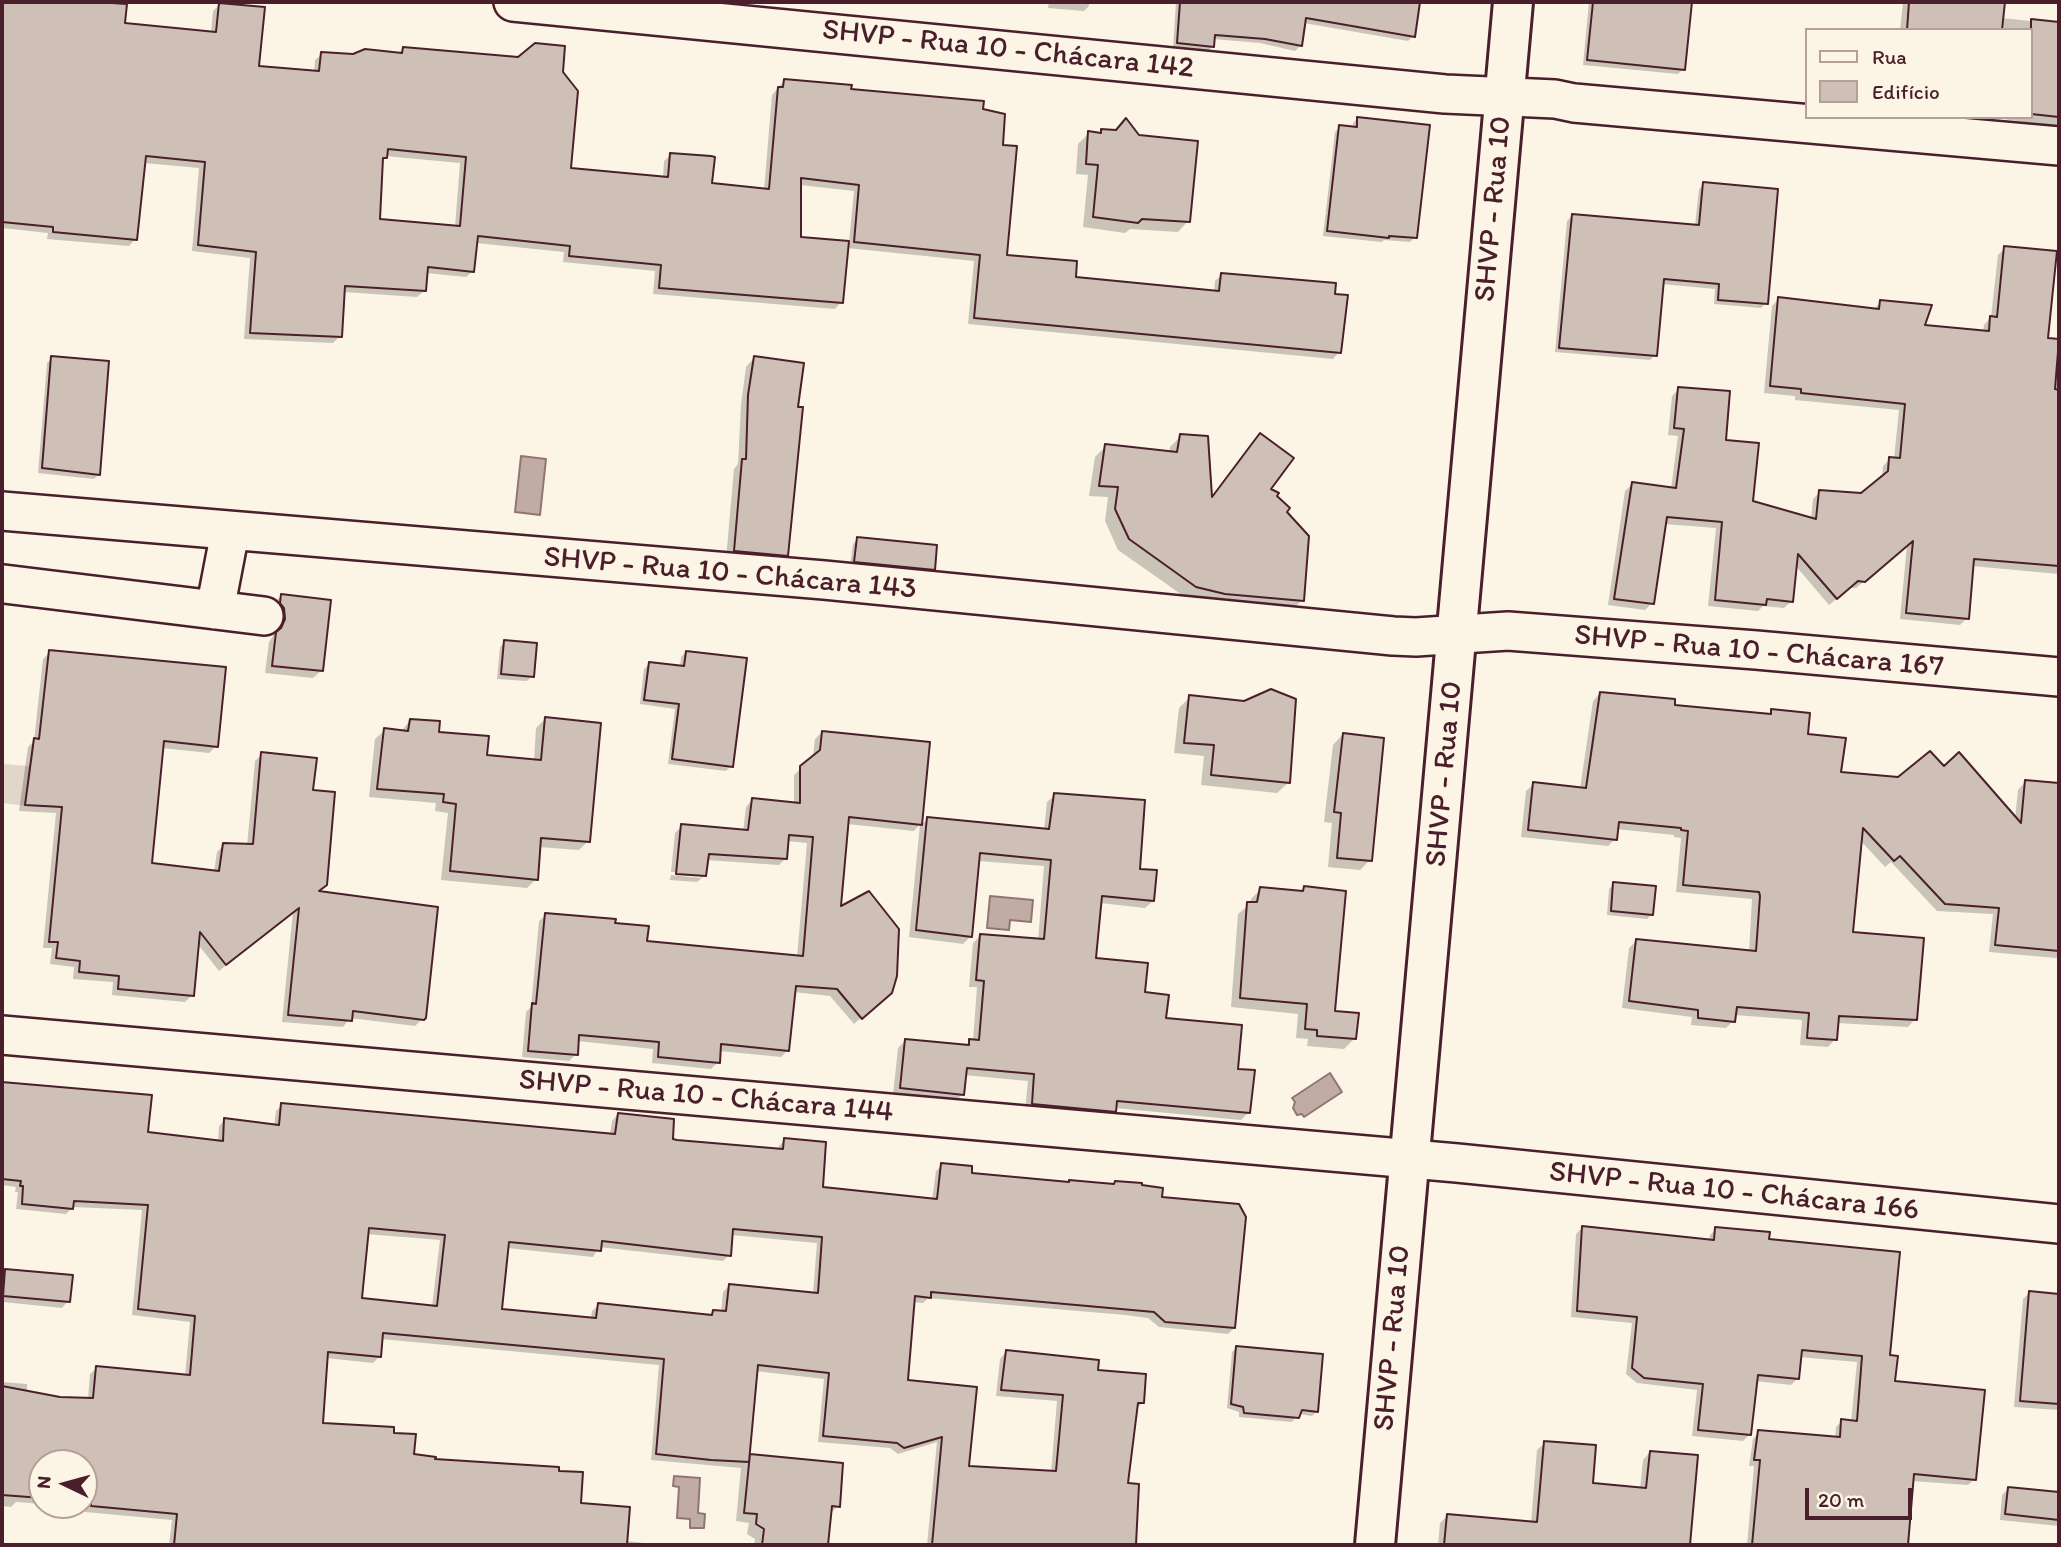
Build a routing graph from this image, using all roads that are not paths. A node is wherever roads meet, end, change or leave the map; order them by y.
1 (513, 2) edge
2 (1513, 2) edge
3 (1504, 98) junction
4 (2059, 146) edge
5 (2, 511) edge
6 (230, 532) junction
7 (4, 584) dead end
8 (215, 610) junction
9 (264, 616) dead end
10 (1458, 634) junction
11 (2059, 677) edge
12 (2, 1035) edge
13 (1410, 1160) junction
14 (2059, 1224) edge
15 (1375, 1545) edge

1 - 3 street, SHVP - Rua 10 - Chácara 142
2 - 3 street, SHVP - Rua 10
3 - 4 street, SHVP - Rua 10 - Chácara 142
3 - 10 street, SHVP - Rua 10
5 - 6 street, SHVP - Rua 10 - Chácara 143
6 - 8 street
6 - 10 street, SHVP - Rua 10 - Chácara 143
7 - 8 street
8 - 9 street
10 - 11 street, SHVP - Rua 10 - Chácara 167
10 - 13 street, SHVP - Rua 10
12 - 13 street, SHVP - Rua 10 - Chácara 144
13 - 14 street, SHVP - Rua 10 - Chácara 166
13 - 15 street, SHVP - Rua 10

